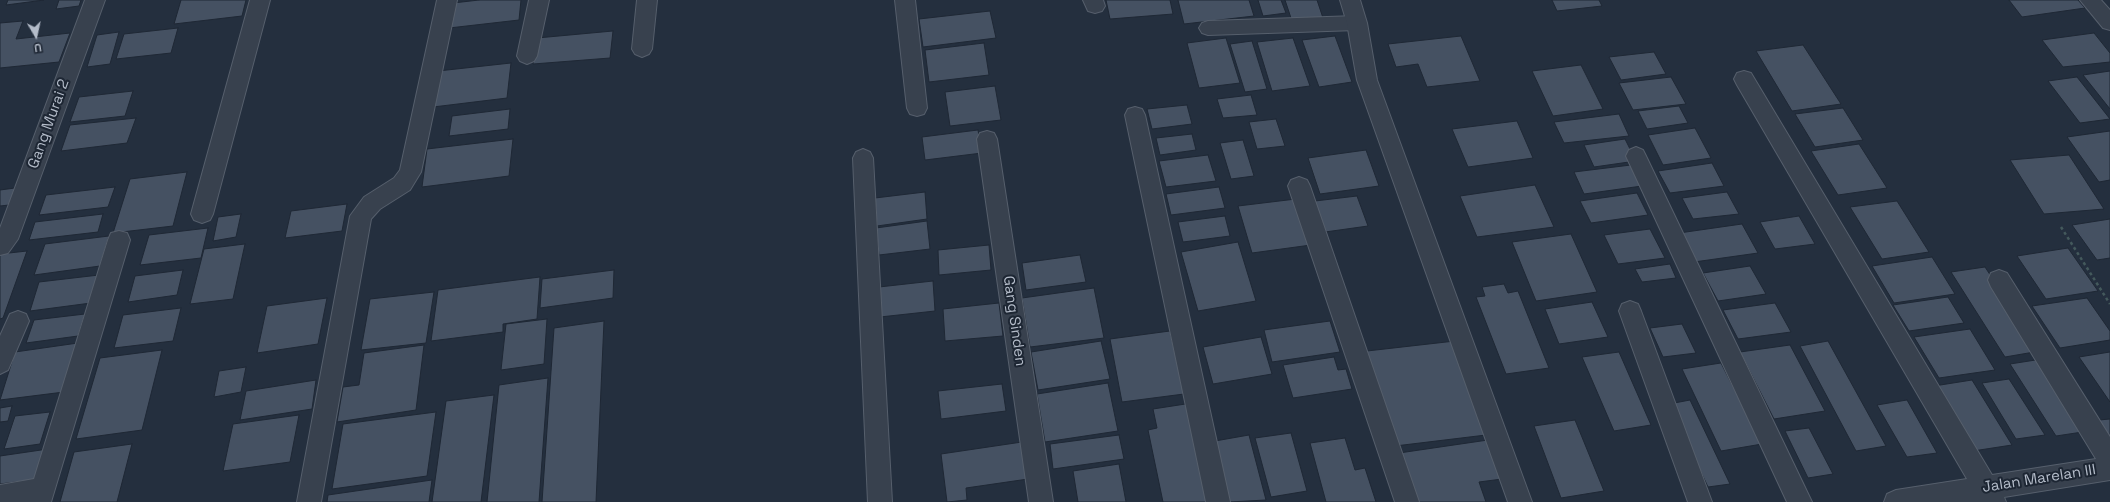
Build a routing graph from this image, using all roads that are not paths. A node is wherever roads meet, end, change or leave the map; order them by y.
1 (95, 0) edge
2 (260, 0) edge
3 (447, 0) edge
4 (539, 0) edge
5 (647, 0) edge
6 (905, 0) edge
7 (1350, 0) edge
8 (2090, 0) edge
9 (2109, 22) edge
10 (1358, 24) junction
11 (1208, 28) dead end
12 (642, 49) dead end
13 (527, 56) dead end
14 (1744, 79) dead end
15 (917, 108) dead end
16 (1135, 115) dead end
17 (987, 139) dead end
18 (1636, 156) dead end
19 (863, 158) dead end
20 (1299, 186) dead end
21 (202, 214) dead end
22 (119, 240) dead end
23 (0, 246) edge
24 (1999, 280) dead end
25 (1630, 311) dead end
26 (18, 321) dead end
27 (0, 363) edge
28 (2110, 459) edge
29 (2110, 468) edge
30 (1990, 495) edge
31 (41, 496) edge
32 (0, 497) edge
33 (309, 502) edge
34 (880, 502) edge
35 (1041, 502) edge
36 (1218, 502) edge
37 (1407, 502) edge
38 (1520, 502) edge
39 (1700, 502) edge
40 (1800, 502) edge
41 (1896, 502) edge

1 - 23 street, Gang Murai 2
2 - 21 street
3 - 33 street
4 - 13 street
5 - 12 street
6 - 15 street
7 - 10 street
8 - 9 street
10 - 11 lane
10 - 38 street
14 - 30 street
16 - 36 street
17 - 35 street, Gang Sinden
18 - 40 street
19 - 34 street
20 - 37 street
22 - 31 street
24 - 28 street
25 - 39 street
26 - 27 street
29 - 30 street, Jalan Marelan III
30 - 41 street, Jalan Marelan III
31 - 32 street

